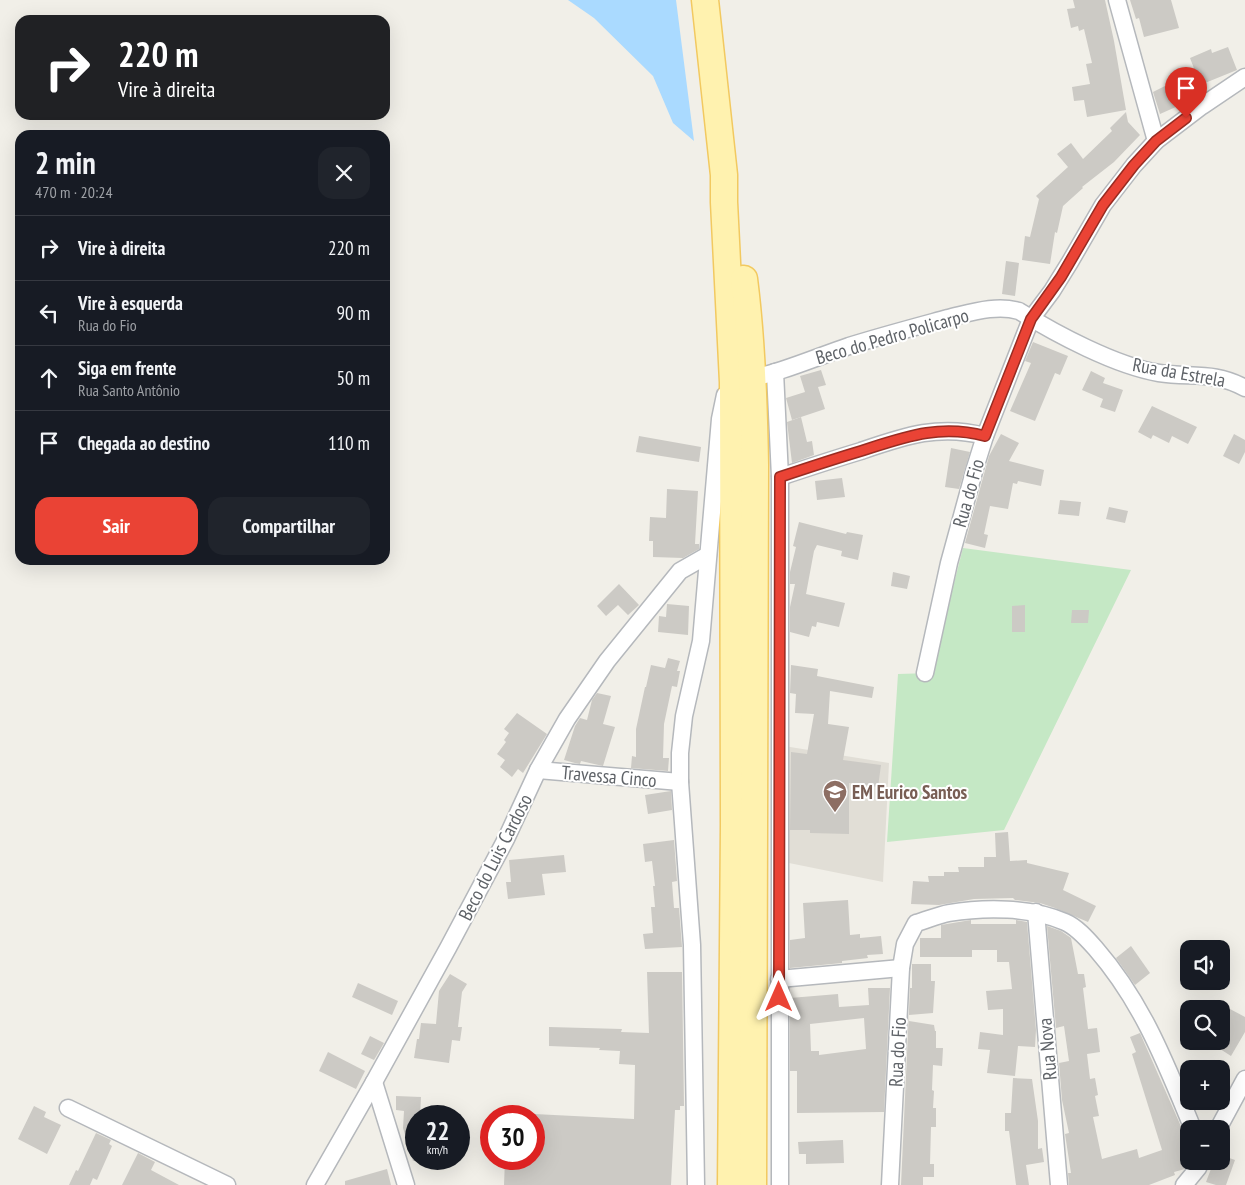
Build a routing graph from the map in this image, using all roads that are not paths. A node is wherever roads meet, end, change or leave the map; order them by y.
1 (705, 0) edge
2 (1117, 0) edge
3 (1245, 77) edge
4 (1156, 141) junction
5 (1031, 319) junction
6 (754, 377) junction
7 (1245, 388) edge
8 (985, 436) junction
9 (780, 477) junction
10 (708, 555) junction
11 (925, 673) dead end
12 (538, 770) junction
13 (680, 782) junction
14 (1036, 912) junction
15 (901, 968) junction
16 (779, 978) junction
17 (1245, 1079) edge
18 (374, 1082) junction
19 (68, 1108) dead end
20 (1189, 1120) edge
21 (1223, 1120) edge
22 (1196, 1170) edge
23 (227, 1185) edge
24 (315, 1185) edge
25 (406, 1185) edge
26 (696, 1185) edge
27 (731, 1185) edge
28 (754, 1185) edge
29 (780, 1185) edge
30 (890, 1185) edge
31 (1059, 1185) edge
32 (1184, 1185) edge

1 - 6 main road
2 - 4 street
3 - 4 street, Rua do Fio
4 - 5 street, Rua do Fio
5 - 6 street, Beco do Pedro Policarpo
5 - 7 street, Rua da Estrela
5 - 8 street, Rua do Fio
6 - 9 street
6 - 10 street
6 - 27 main road
6 - 28 main road
8 - 9 street
8 - 11 street, Rua do Fio
9 - 16 street
10 - 12 street, Beco do Luis Cardoso
10 - 13 street
12 - 13 street, Travessa Cinco
12 - 18 street, Beco do Luis Cardoso
13 - 26 street
14 - 15 street, Rua do Fio
14 - 20 street
14 - 31 street, Rua Nova
15 - 16 street
15 - 30 street, Rua do Fio
16 - 29 street
17 - 21 street
18 - 24 street, Beco do Luis Cardoso
18 - 25 street
19 - 23 street
22 - 32 street

